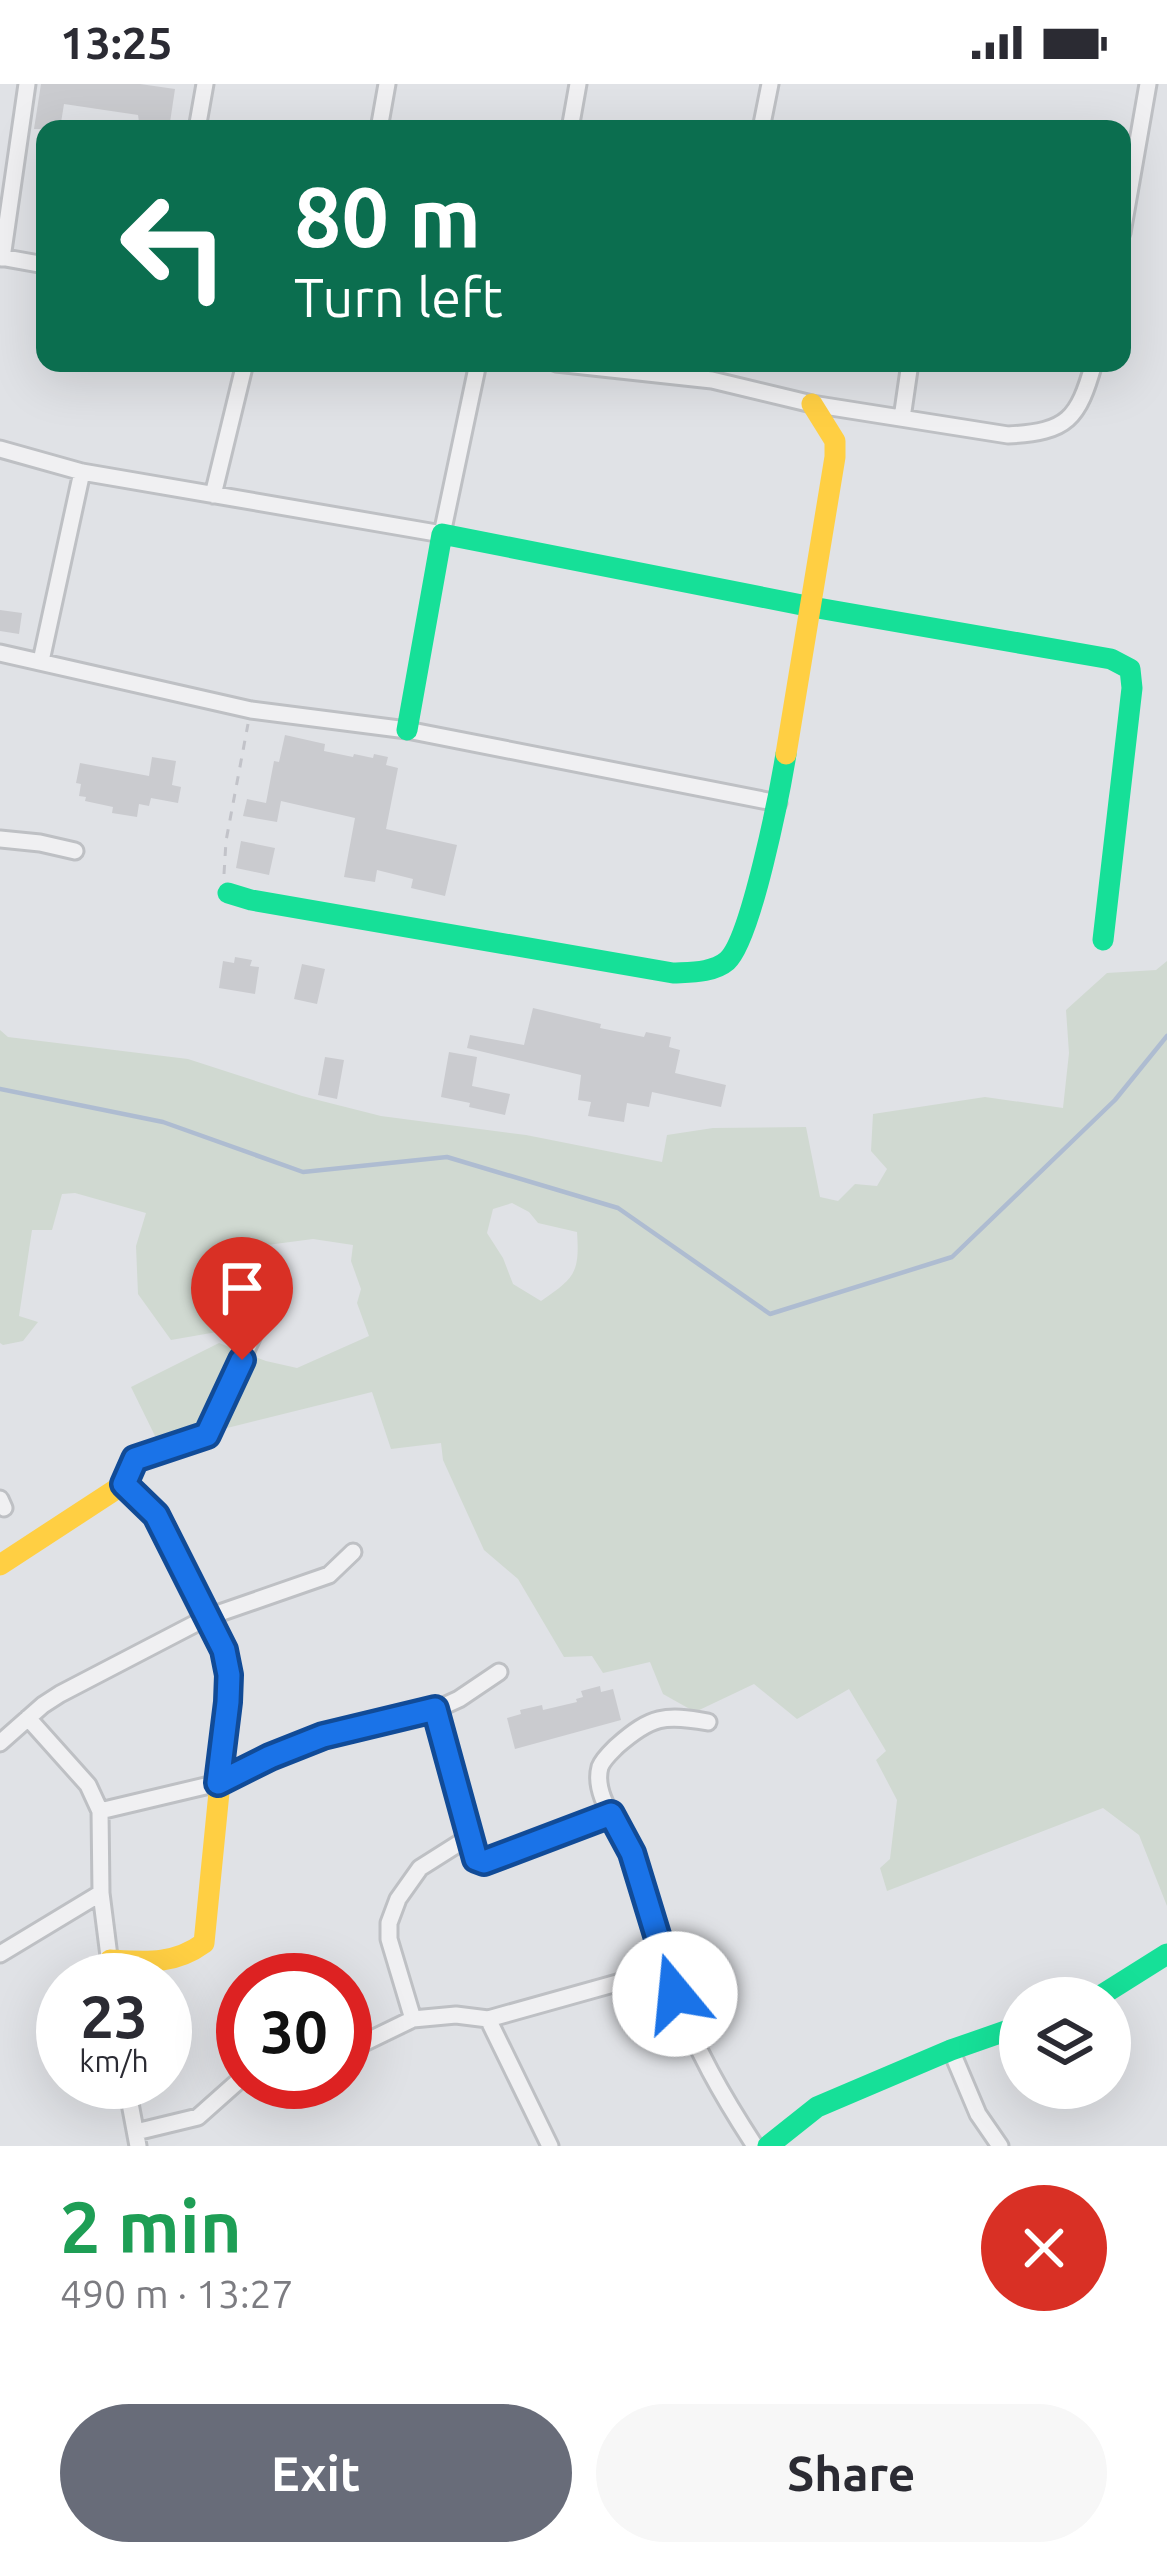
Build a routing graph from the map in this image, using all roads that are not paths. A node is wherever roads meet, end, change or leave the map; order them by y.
1 (27, 84) edge
2 (205, 84) edge
3 (387, 84) edge
4 (578, 84) edge
5 (770, 84) edge
6 (1148, 84) edge
7 (199, 120) edge
8 (381, 120) edge
9 (572, 120) edge
10 (763, 120) edge
11 (1131, 181) edge
12 (1, 257) edge
13 (36, 263) edge
14 (242, 372) edge
15 (476, 372) edge
16 (713, 372) edge
17 (909, 372) edge
18 (1091, 372) edge
19 (812, 404) junction
20 (902, 418) junction
21 (0, 449) edge
22 (82, 472) junction
23 (213, 495) junction
24 (442, 535) junction
25 (812, 607) junction
26 (0, 653) edge
27 (41, 661) junction
28 (407, 730) junction
29 (778, 802) junction
30 (0, 839) edge
31 (75, 851) dead end
32 (228, 893) road end
33 (1103, 940) dead end
34 (256, 1329) dead end
35 (124, 1484) junction
36 (353, 1552) dead end
37 (0, 1564) edge
38 (208, 1618) junction
39 (499, 1672) dead end
40 (435, 1709) junction
41 (28, 1718) junction
42 (708, 1722) dead end
43 (0, 1743) edge
44 (218, 1783) junction
45 (100, 1811) junction
46 (611, 1814) junction
47 (469, 1837) junction
48 (101, 1893) junction
49 (109, 1953) edge
50 (0, 1954) edge
51 (192, 1954) edge
52 (1167, 1954) edge
53 (667, 1969) junction
54 (1130, 1977) edge
55 (413, 2019) junction
56 (488, 2019) junction
57 (999, 2033) edge
58 (372, 2039) edge
59 (951, 2050) junction
60 (216, 2101) edge
61 (131, 2109) edge
62 (137, 2139) edge
63 (550, 2146) edge
64 (755, 2146) edge
65 (768, 2146) edge
66 (1000, 2146) edge

1 - 12 street
2 - 7 street
3 - 8 street
4 - 9 street
5 - 10 street
6 - 11 street
12 - 13 street
14 - 23 street
15 - 24 street
16 - 19 street
17 - 20 street
18 - 20 street
19 - 20 street
19 - 25 street
21 - 22 street
22 - 23 street
22 - 27 street
23 - 24 street
24 - 25 street
24 - 28 street
25 - 29 street
25 - 33 street
26 - 27 street
27 - 28 street
28 - 29 street
29 - 32 street
30 - 31 street
34 - 35 street
35 - 37 street
35 - 38 street
36 - 38 street
38 - 41 street
38 - 44 street
39 - 40 street
40 - 44 street
40 - 47 street
41 - 43 street
41 - 45 street
42 - 46 street
44 - 45 street
44 - 51 street
45 - 48 street
46 - 47 street
46 - 53 street
47 - 55 street
48 - 49 street
48 - 50 street
52 - 54 street
53 - 56 street
53 - 64 street
55 - 56 street
55 - 58 street
56 - 63 street
57 - 59 street
59 - 65 street
59 - 66 street
60 - 62 street
61 - 62 street

